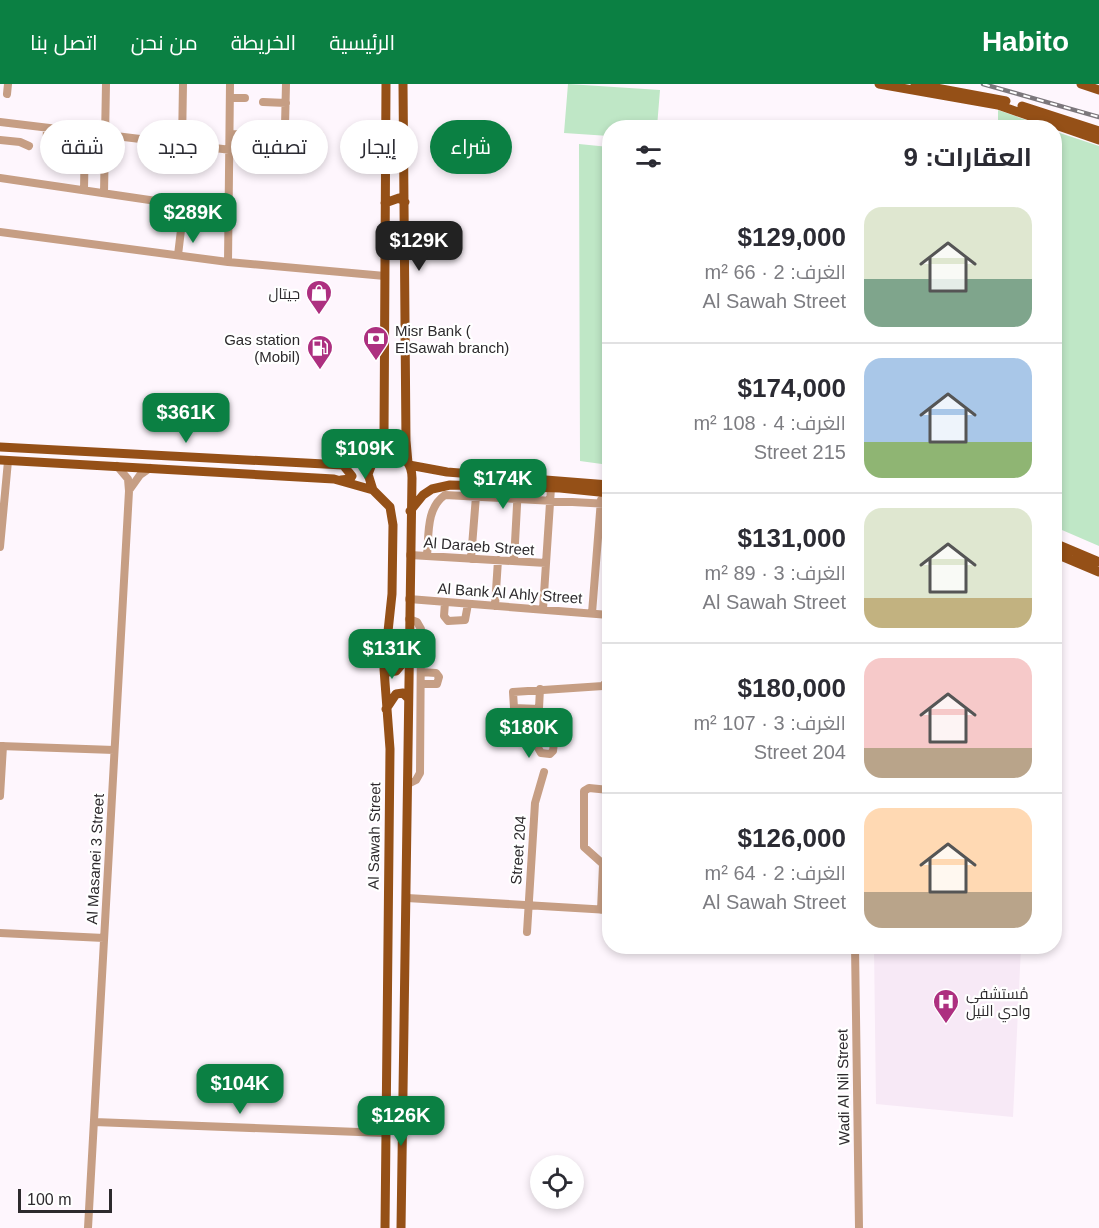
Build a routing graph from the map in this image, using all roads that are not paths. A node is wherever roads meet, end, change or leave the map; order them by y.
1 (8, 84) edge
2 (106, 84) edge
3 (183, 84) edge
4 (230, 84) edge
5 (286, 84) edge
6 (386, 84) edge
7 (403, 84) edge
8 (879, 84) edge
9 (915, 84) edge
10 (1081, 84) edge
11 (1099, 90) edge
12 (7, 94) dead end
13 (230, 98) junction
14 (245, 98) dead end
15 (263, 102) dead end
16 (286, 103) junction
17 (105, 120) edge
18 (182, 120) edge
19 (285, 120) edge
20 (386, 120) edge
21 (404, 120) edge
22 (1041, 120) edge
23 (0, 122) edge
24 (40, 127) edge
25 (1062, 127) edge
26 (1099, 131) edge
27 (231, 134) edge
28 (0, 140) edge
29 (1099, 140) edge
30 (29, 146) dead end
31 (219, 149) edge
32 (231, 150) edge
33 (84, 174) edge
34 (104, 174) edge
35 (231, 174) edge
36 (385, 174) edge
37 (405, 174) edge
38 (0, 178) edge
39 (84, 190) junction
40 (104, 193) junction
41 (405, 202) junction
42 (385, 203) junction
43 (184, 205) junction
44 (231, 212) junction
45 (0, 232) edge
46 (178, 255) junction
47 (228, 262) junction
48 (385, 276) junction
49 (384, 437) junction
50 (406, 439) junction
51 (0, 447) edge
52 (376, 458) junction
53 (4, 460) edge
54 (409, 464) junction
55 (343, 465) junction
56 (117, 466) junction
57 (150, 468) junction
58 (430, 470) junction
59 (338, 480) junction
60 (602, 483) edge
61 (518, 487) junction
62 (551, 488) junction
63 (432, 489) junction
64 (373, 490) junction
65 (129, 491) junction
66 (602, 493) edge
67 (476, 496) junction
68 (518, 498) junction
69 (550, 500) junction
70 (602, 504) edge
71 (410, 511) junction
72 (602, 527) edge
73 (1062, 546) edge
74 (0, 547) edge
75 (410, 555) junction
76 (427, 556) junction
77 (1062, 556) edge
78 (471, 559) junction
79 (498, 560) junction
80 (514, 561) junction
81 (1099, 562) edge
82 (546, 563) junction
83 (1099, 572) edge
84 (409, 599) junction
85 (445, 602) junction
86 (468, 604) junction
87 (495, 606) junction
88 (543, 609) junction
89 (591, 613) junction
90 (602, 614) edge
91 (409, 619) junction
92 (409, 656) junction
93 (384, 669) junction
94 (421, 672) junction
95 (421, 684) junction
96 (602, 684) edge
97 (540, 689) junction
98 (408, 698) junction
99 (386, 709) junction
100 (539, 709) junction
101 (556, 726) dead end
102 (1, 746) edge
103 (114, 750) junction
104 (544, 772) dead end
105 (408, 784) junction
106 (602, 789) edge
107 (0, 796) edge
108 (602, 859) edge
109 (407, 898) junction
110 (528, 905) junction
111 (602, 910) edge
112 (527, 932) dead end
113 (0, 933) edge
114 (104, 938) junction
115 (855, 954) edge
116 (402, 1117) junction
117 (94, 1122) junction
118 (385, 1133) junction
119 (402, 1160) junction
120 (385, 1168) junction
121 (88, 1228) edge
122 (385, 1228) edge
123 (401, 1228) edge
124 (859, 1228) edge

1 - 12 street
2 - 17 street
3 - 18 street
4 - 13 street
5 - 16 street
6 - 20 main road
7 - 21 main road
8 - 22 main road
9 - 26 main road
10 - 11 main road
13 - 14 street
13 - 27 street
15 - 16 street
16 - 19 street
23 - 24 street
25 - 29 main road
28 - 30 street
31 - 32 street
33 - 39 street
34 - 40 street
35 - 44 street
36 - 42 main road
37 - 41 main road
38 - 39 street
39 - 40 street
40 - 43 street
41 - 42 main road
41 - 50 main road
42 - 48 main road
43 - 44 street
43 - 46 street
44 - 47 street
45 - 46 street
46 - 47 street
47 - 48 street
48 - 49 main road
49 - 50 main road
49 - 52 main road
50 - 54 main road
51 - 55 main road
52 - 54 main road
52 - 55 main road
52 - 64 main road
53 - 56 main road
53 - 74 street
54 - 58 main road
54 - 71 main road
55 - 59 main road
56 - 57 main road
56 - 65 street, Al Masanei 3 Street
57 - 59 main road
57 - 65 street
58 - 60 main road
58 - 63 main road
59 - 64 main road
61 - 62 main road
61 - 63 main road
61 - 68 street
62 - 66 main road
62 - 69 street
63 - 71 main road
64 - 93 main road, Al Sawah Street
65 - 103 street, Al Masanei 3 Street
67 - 68 street
67 - 76 street
67 - 78 street
68 - 69 street
68 - 80 street
69 - 70 street
69 - 82 street
71 - 75 main road
72 - 89 street
73 - 81 main road
75 - 76 street, Al Daraeb Street
75 - 84 main road
76 - 78 street, Al Daraeb Street
77 - 83 main road
78 - 79 street, Al Daraeb Street
79 - 80 street, Al Daraeb Street
79 - 87 street
80 - 82 street, Al Daraeb Street
82 - 88 street
84 - 85 street, Al Bank Al Ahly Street
84 - 91 main road
85 - 86 street, Al Bank Al Ahly Street
85 - 86 street
86 - 87 street, Al Bank Al Ahly Street
87 - 88 street, Al Bank Al Ahly Street
88 - 89 street, Al Bank Al Ahly Street
89 - 90 street, Al Bank Al Ahly Street
91 - 92 main road
91 - 94 street
92 - 93 main road
92 - 98 main road
93 - 99 main road, Al Sawah Street
94 - 95 street
94 - 95 street
95 - 105 street
96 - 97 street
97 - 100 street
97 - 100 street
98 - 99 main road
98 - 105 main road
99 - 118 main road, Al Sawah Street
100 - 101 street
102 - 103 street
102 - 107 street
103 - 114 street, Al Masanei 3 Street
104 - 110 street, Street 204
105 - 109 main road
106 - 108 street
109 - 110 street
109 - 116 main road
110 - 111 street
110 - 112 street, Street 204
113 - 114 street
114 - 117 street, Al Masanei 3 Street
115 - 124 street, Wadi Al Nil Street
116 - 118 main road
116 - 119 main road
117 - 118 street
117 - 121 street, Al Masanei 3 Street
118 - 120 main road, Al Sawah Street
119 - 120 main road
119 - 123 main road
120 - 122 main road, Al Sawah Street

